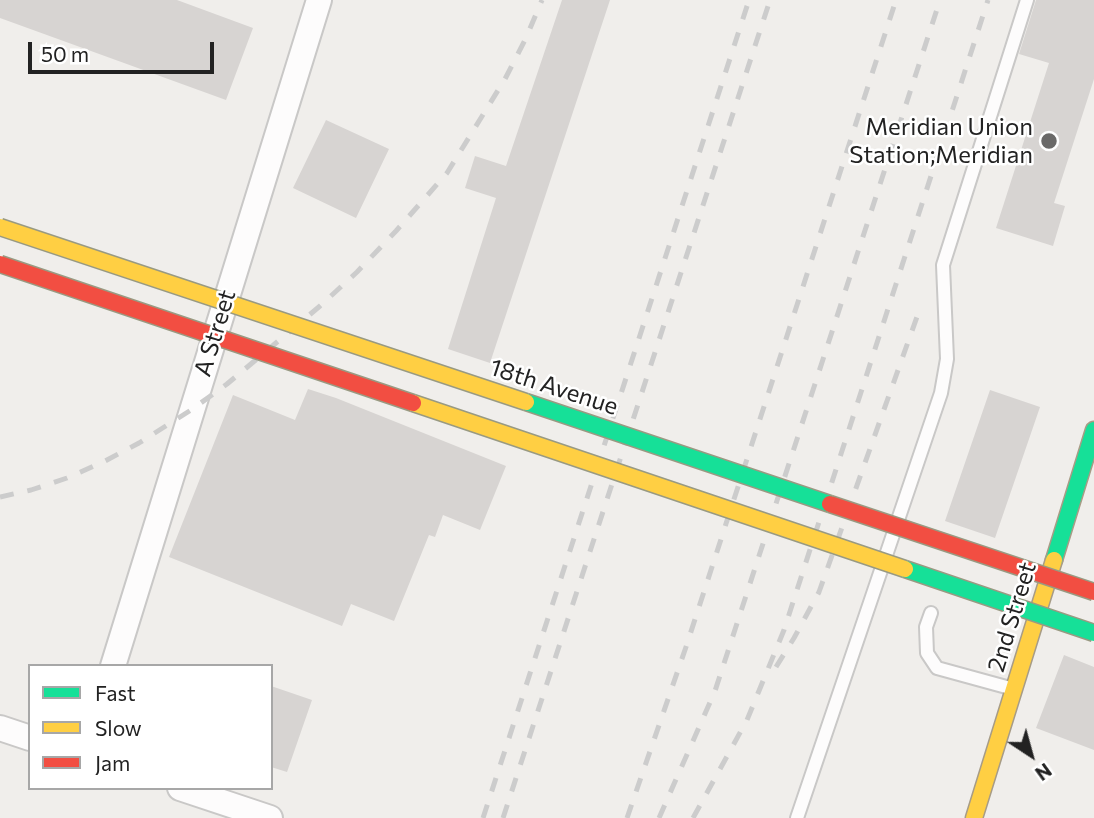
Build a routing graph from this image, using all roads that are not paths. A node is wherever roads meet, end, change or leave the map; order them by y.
1 (319, 0) edge
2 (1027, 0) edge
3 (0, 227) edge
4 (0, 264) edge
5 (1094, 430) edge
6 (1094, 592) edge
7 (931, 613) dead end
8 (1094, 633) edge
9 (114, 664) edge
10 (1013, 689) junction
11 (0, 728) edge
12 (28, 737) edge
13 (186, 790) edge
14 (270, 818) edge
15 (797, 818) edge
16 (974, 818) edge

1 - 9 street, A Street
2 - 15 lane
3 - 6 street, 18th Avenue, bridge
4 - 8 street, bridge
5 - 10 street, 2nd Street
7 - 10 lane
10 - 16 street, 2nd Street
11 - 12 street
13 - 14 street

